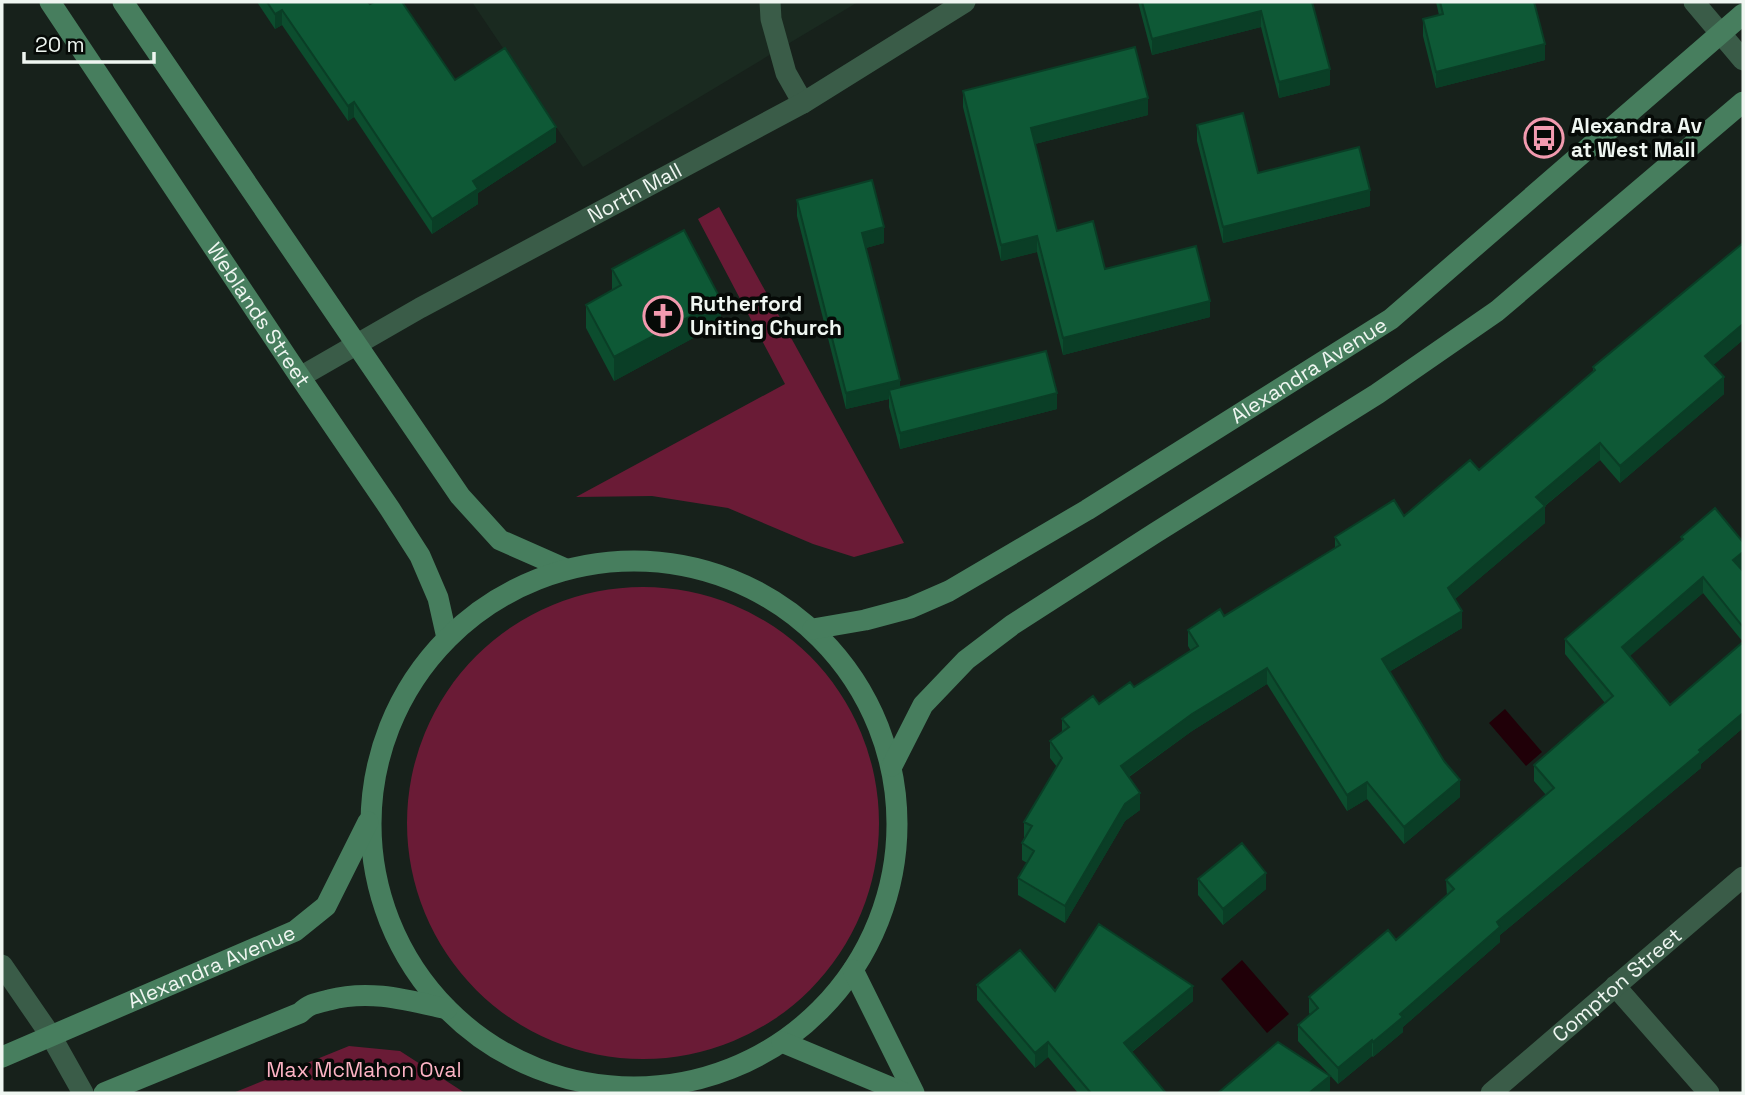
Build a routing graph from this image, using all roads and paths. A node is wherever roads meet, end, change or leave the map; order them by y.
1 (50, 2) edge
2 (123, 2) edge
3 (771, 2) edge
4 (965, 2) edge
5 (1693, 2) edge
6 (1743, 14) edge
7 (1720, 33) junction
8 (1743, 60) edge
9 (1743, 102) edge
10 (803, 103) junction
11 (355, 344) junction
12 (300, 377) junction
13 (566, 569) junction
14 (813, 629) junction
15 (447, 638) junction
16 (892, 766) junction
17 (369, 820) junction
18 (1743, 877) edge
19 (2, 965) edge
20 (853, 970) junction
21 (1615, 985) junction
22 (447, 1009) junction
23 (51, 1037) junction
24 (782, 1042) junction
25 (2, 1057) edge
26 (83, 1093) edge
27 (104, 1093) edge
28 (904, 1093) edge
29 (914, 1093) edge
30 (1491, 1093) edge
31 (1709, 1093) edge

1 - 12 main road, Weblands Street
2 - 11 main road
3 - 10 street
4 - 10 street, North Mall
5 - 7 street
6 - 7 main road, Alexandra Avenue
7 - 8 street
7 - 14 main road, Alexandra Avenue
9 - 16 main road
10 - 11 street, North Mall
11 - 12 street, North Mall
11 - 13 main road
12 - 15 main road, Weblands Street
13 - 14 main road
13 - 15 main road
14 - 16 main road
15 - 17 main road
16 - 20 main road
17 - 22 main road
17 - 23 main road, Alexandra Avenue
18 - 21 street, Compton Street
19 - 23 street
20 - 24 main road
20 - 29 main road
21 - 30 street, Compton Street
21 - 31 street
22 - 24 main road
22 - 27 main road
23 - 25 main road, Alexandra Avenue
23 - 26 street
24 - 28 main road

